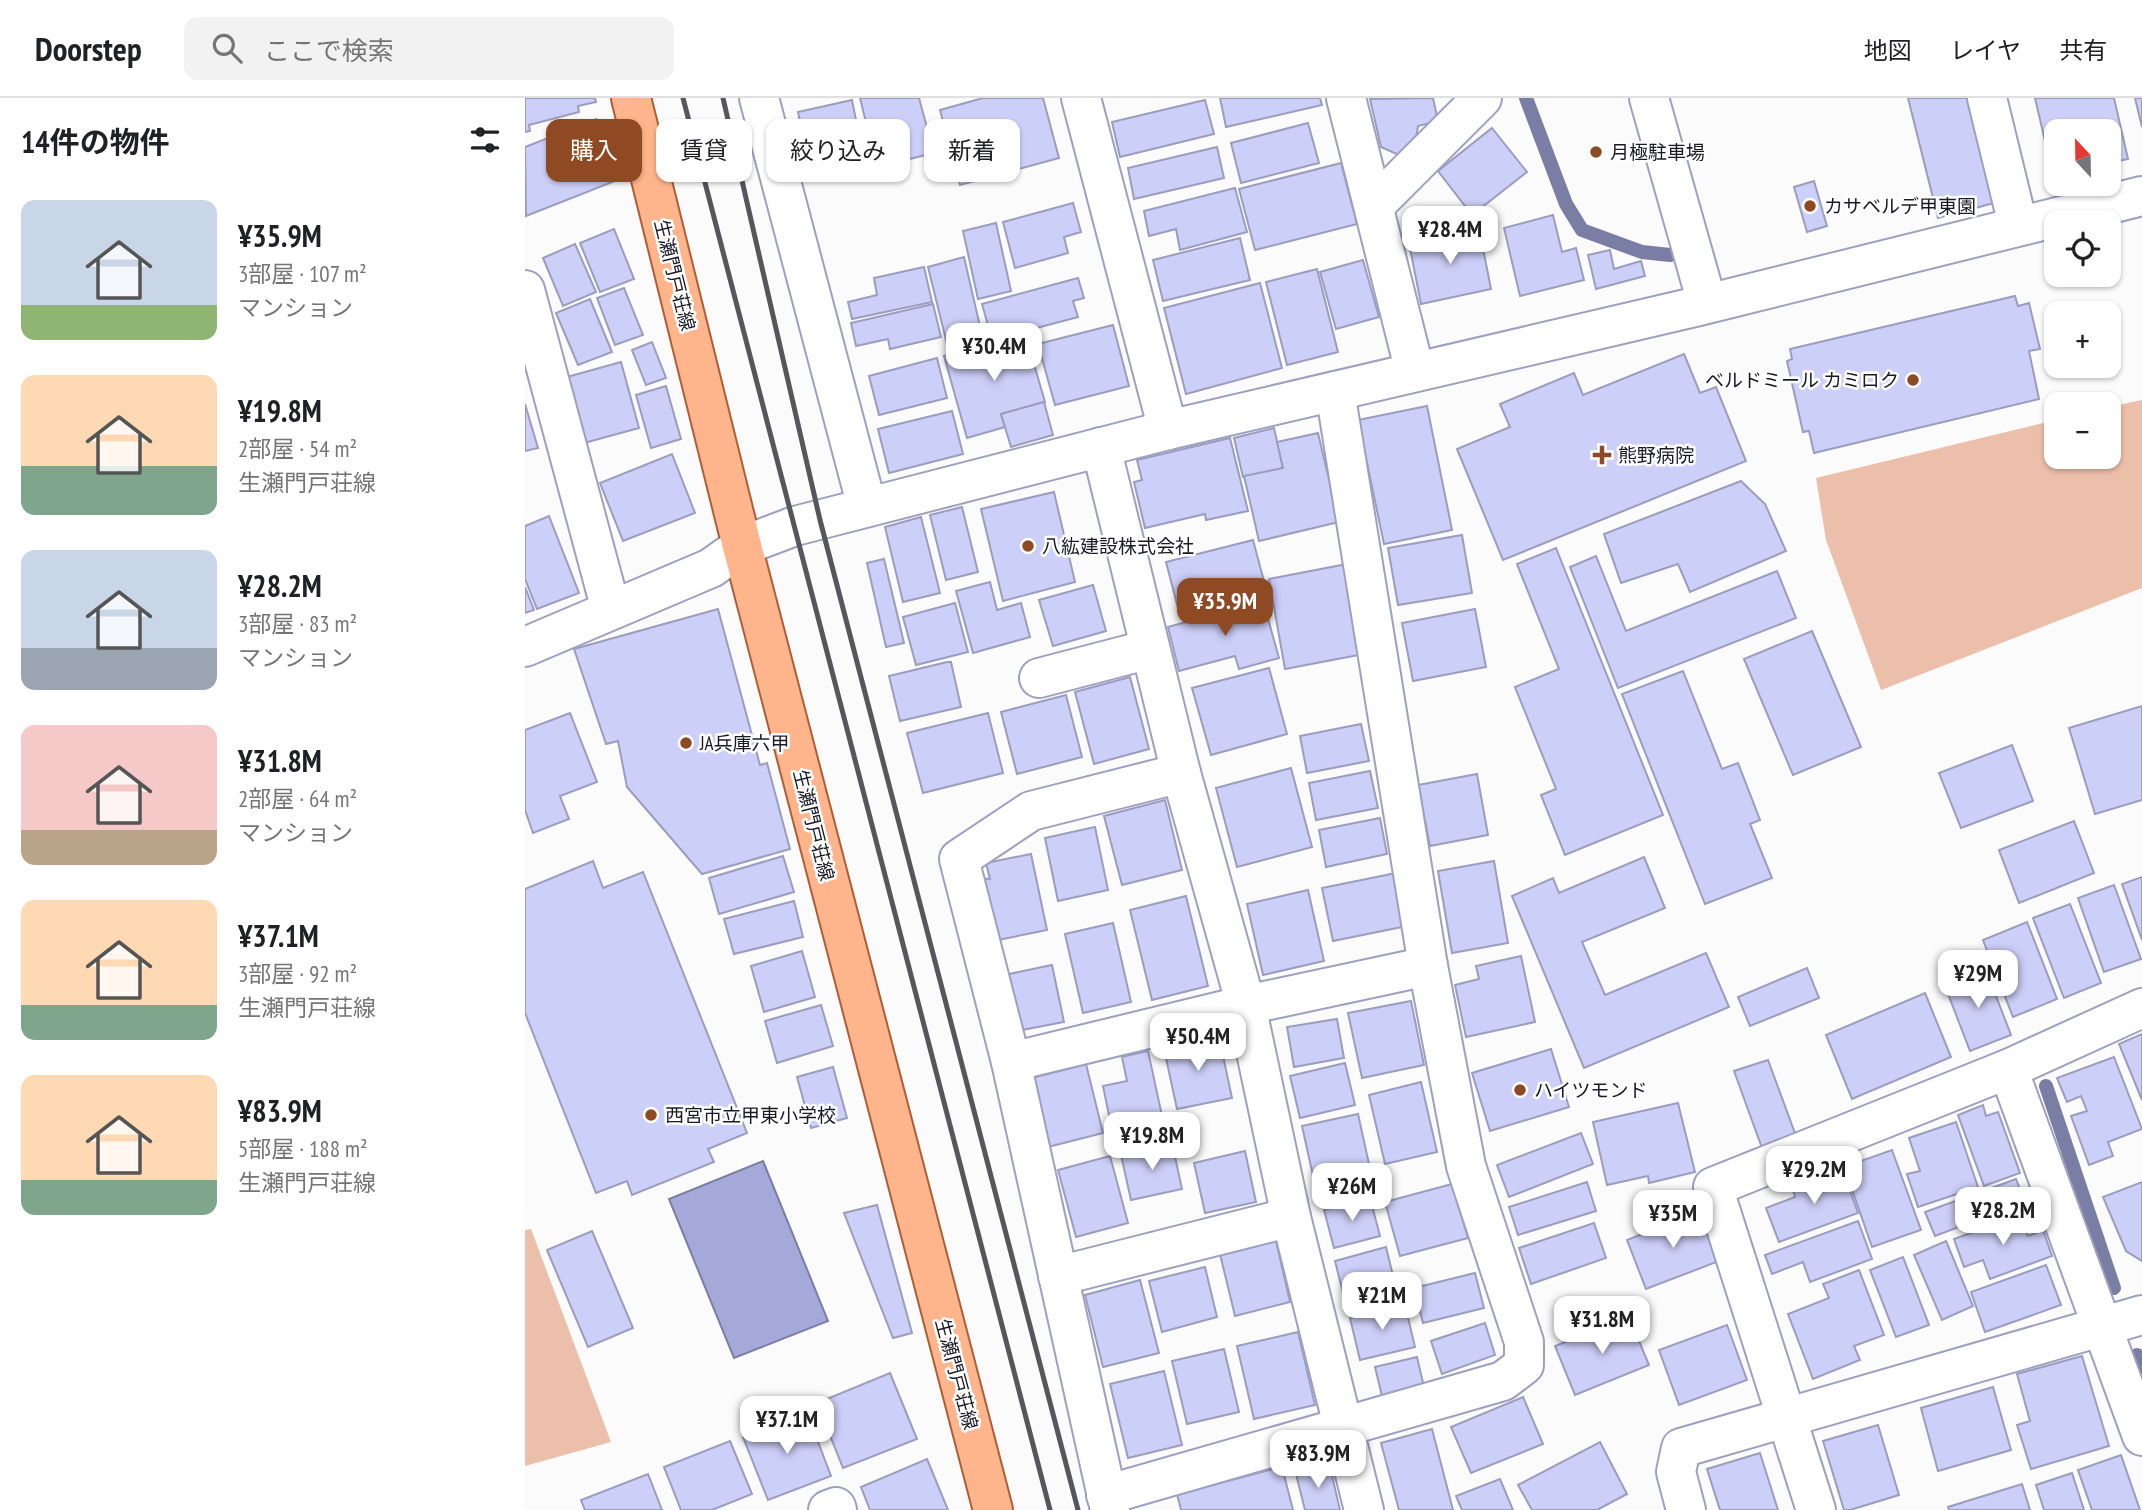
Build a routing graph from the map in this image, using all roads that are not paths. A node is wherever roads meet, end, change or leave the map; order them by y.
1 (631, 98) edge
2 (759, 98) edge
3 (1081, 98) edge
4 (1346, 98) edge
5 (1482, 98) edge
6 (1649, 98) edge
7 (1987, 98) edge
8 (2142, 195) edge
9 (1375, 205) junction
10 (2018, 225) junction
11 (525, 290) edge
12 (1707, 303) junction
13 (1415, 372) junction
14 (1335, 391) junction
15 (1168, 430) junction
16 (1101, 447) junction
17 (867, 507) junction
18 (742, 546) junction
19 (611, 610) junction
20 (525, 647) edge
21 (1150, 649) junction
22 (1039, 678) dead end
23 (1181, 773) junction
24 (1428, 966) junction
25 (1246, 1005) junction
26 (2142, 1008) edge
27 (1011, 1062) junction
28 (2008, 1069) junction
29 (1291, 1217) junction
30 (1058, 1276) junction
31 (2142, 1315) edge
32 (2102, 1325) junction
33 (1788, 1416) junction
34 (1344, 1426) junction
35 (2142, 1436) edge
36 (1108, 1502) edge
37 (828, 1510) edge
38 (837, 1510) edge
39 (993, 1510) edge
40 (1364, 1510) edge
41 (1686, 1510) edge
42 (1816, 1510) edge

1 - 18 main road, 生瀬門戸荘線
2 - 17 street
3 - 15 street
4 - 9 street
5 - 9 street
6 - 12 street
7 - 10 street
8 - 10 street
9 - 13 street
10 - 12 street
11 - 19 street
12 - 13 street
13 - 14 street
14 - 15 street
14 - 24 street
15 - 16 street
16 - 17 street
16 - 21 street
17 - 18 street
18 - 19 street
18 - 39 main road, 生瀬門戸荘線
19 - 20 street
21 - 22 street
21 - 23 street
23 - 25 street
23 - 27 street
24 - 25 street
24 - 34 street
25 - 27 street
25 - 29 street
26 - 28 street
27 - 30 street
28 - 32 street
28 - 33 street
29 - 30 street
29 - 34 street
30 - 36 street
31 - 32 street
32 - 33 street
32 - 35 street
33 - 41 street
33 - 42 street
34 - 36 street
34 - 40 street
37 - 38 street

